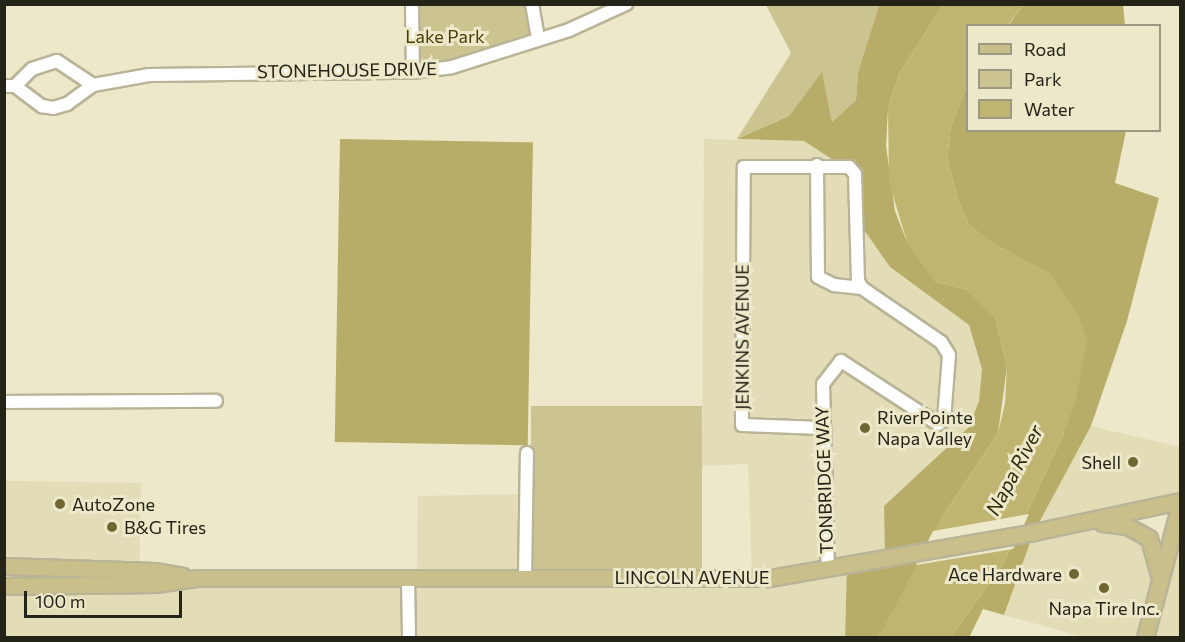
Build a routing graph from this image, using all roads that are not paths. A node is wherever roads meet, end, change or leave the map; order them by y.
1 (412, 4) edge
2 (532, 4) edge
3 (626, 4) edge
4 (538, 38) junction
5 (413, 72) junction
6 (93, 84) junction
7 (10, 86) edge
8 (816, 165) junction
9 (862, 288) junction
10 (216, 401) dead end
11 (4, 402) edge
12 (822, 428) junction
13 (527, 453) dead end
14 (1180, 503) edge
15 (1078, 523) junction
16 (4, 566) edge
17 (828, 569) junction
18 (525, 577) junction
19 (197, 578) junction
20 (408, 578) junction
21 (1160, 585) junction
22 (4, 586) edge
23 (409, 638) edge
24 (1145, 638) edge

1 - 5 street
2 - 4 street
3 - 4 street, STONEHOUSE DRIVE
4 - 5 street, STONEHOUSE DRIVE
5 - 6 street, STONEHOUSE DRIVE
6 - 7 street, STONEHOUSE DRIVE
6 - 7 street, STONEHOUSE DRIVE
8 - 9 street
8 - 9 street
8 - 12 street, JENKINS AVENUE
9 - 12 street, TONBRIDGE WAY
10 - 11 street
12 - 17 street, TONBRIDGE WAY
13 - 18 street
14 - 15 main road, LINCOLN AVENUE
14 - 21 main road
15 - 17 main road, LINCOLN AVENUE
15 - 21 main road
16 - 19 main road, LINCOLN AVENUE
17 - 18 main road, LINCOLN AVENUE
18 - 20 main road, LINCOLN AVENUE
19 - 20 main road, LINCOLN AVENUE
19 - 22 main road, LINCOLN AVENUE
20 - 23 street
21 - 24 main road

